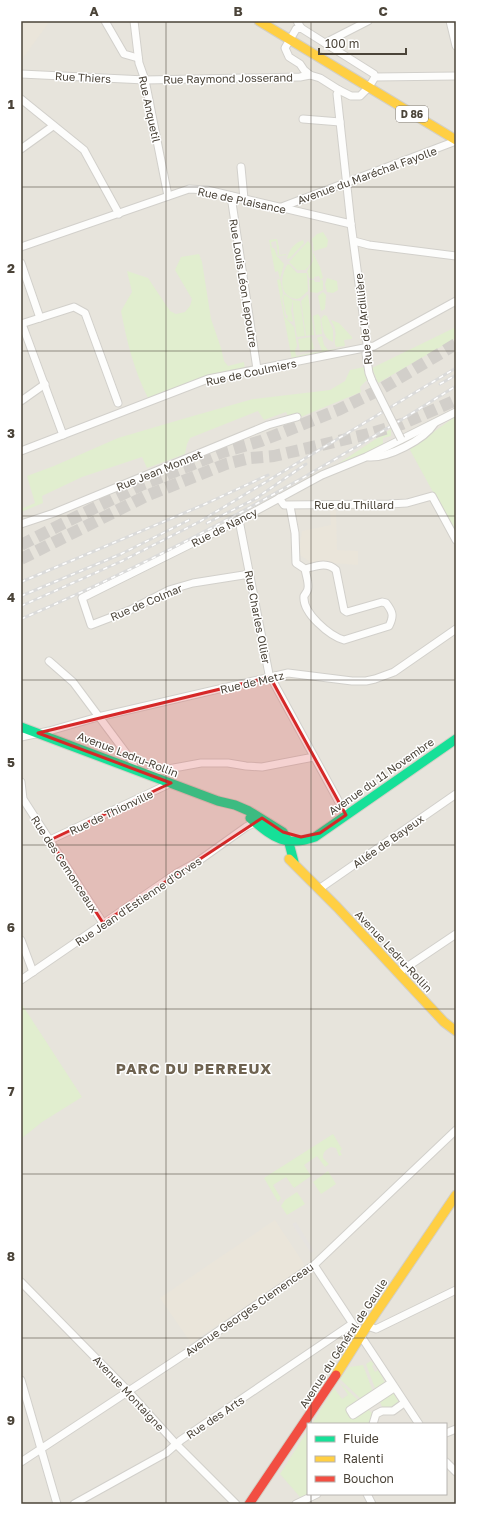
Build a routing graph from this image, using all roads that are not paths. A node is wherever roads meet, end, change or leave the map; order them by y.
1 (105, 21) edge
2 (134, 21) edge
3 (260, 21) edge
4 (297, 21) edge
5 (368, 21) edge
6 (450, 21) edge
7 (301, 28) junction
8 (290, 39) junction
9 (325, 43) junction
10 (456, 46) edge
11 (138, 58) junction
12 (21, 74) edge
13 (310, 75) junction
14 (456, 76) edge
15 (375, 77) junction
16 (145, 80) junction
17 (369, 87) junction
18 (338, 90) junction
19 (21, 99) edge
20 (303, 119) dead end
21 (340, 122) junction
22 (53, 126) junction
23 (456, 141) edge
24 (21, 149) edge
25 (241, 167) dead end
26 (346, 183) junction
27 (168, 196) junction
28 (231, 196) junction
29 (244, 199) junction
30 (278, 208) junction
31 (119, 214) junction
32 (351, 224) junction
33 (354, 240) junction
34 (21, 247) edge
35 (456, 256) edge
36 (21, 263) edge
37 (456, 301) edge
38 (40, 318) junction
39 (21, 324) edge
40 (367, 348) junction
41 (257, 369) junction
42 (45, 384) junction
43 (21, 401) edge
44 (118, 404) dead end
45 (456, 412) edge
46 (297, 417) dead end
47 (434, 423) junction
48 (63, 435) junction
49 (401, 439) junction
50 (21, 451) edge
51 (366, 457) junction
52 (279, 498) junction
53 (290, 506) junction
54 (240, 520) junction
55 (21, 524) edge
56 (456, 540) edge
57 (305, 569) junction
58 (250, 574) junction
59 (91, 625) joint
60 (456, 629) edge
61 (49, 661) dead end
62 (270, 677) junction
63 (98, 717) junction
64 (21, 727) edge
65 (38, 733) junction
66 (21, 737) edge
67 (456, 739) edge
68 (314, 757) junction
69 (135, 769) junction
70 (146, 773) junction
71 (171, 783) junction
72 (22, 787) edge
73 (456, 794) edge
74 (226, 804) junction
75 (346, 815) junction
76 (255, 822) junction
77 (273, 831) junction
78 (320, 833) junction
79 (50, 840) junction
80 (285, 840) junction
81 (319, 889) junction
82 (103, 923) junction
83 (456, 934) edge
84 (21, 940) edge
85 (33, 972) junction
86 (398, 974) junction
87 (21, 980) edge
88 (444, 1022) junction
89 (456, 1031) edge
90 (456, 1035) edge
91 (456, 1130) edge
92 (456, 1195) edge
93 (314, 1265) junction
94 (21, 1282) edge
95 (456, 1290) edge
96 (352, 1324) junction
97 (367, 1326) junction
98 (360, 1336) junction
99 (22, 1384) edge
100 (392, 1385) junction
101 (128, 1391) junction
102 (404, 1403) junction
103 (372, 1423) edge
104 (418, 1423) edge
105 (176, 1444) junction
106 (41, 1448) junction
107 (21, 1462) edge
108 (447, 1463) edge
109 (456, 1472) edge
110 (315, 1495) edge
111 (368, 1495) edge
112 (57, 1504) edge
113 (74, 1504) edge
114 (236, 1504) edge
115 (249, 1504) edge
116 (296, 1504) edge
117 (372, 1504) edge

1 - 11 street
2 - 11 street, Rue Anquetil
3 - 8 street, D 86
4 - 7 street
5 - 9 street
6 - 10 street
7 - 8 street
7 - 9 street
8 - 13 street
8 - 17 street, D 86
9 - 15 street
11 - 16 street, Rue Anquetil
12 - 16 street, Rue Thiers
13 - 16 street, Rue Raymond Josserand
13 - 18 street
14 - 15 street
15 - 17 street
16 - 27 street, Rue Anquetil
17 - 18 street
17 - 23 street, D 86
18 - 21 street
19 - 22 street
20 - 21 street
21 - 26 street
22 - 24 street
22 - 31 street
23 - 26 street, Avenue du Maréchal Fayolle
25 - 29 street
26 - 30 street, Avenue du Maréchal Fayolle
26 - 32 street
27 - 28 street, Rue de Plaisance
27 - 31 street, Rue de Plaisance
28 - 29 street, Rue de Plaisance
28 - 41 street, Rue Louis Léon Lepoutre
29 - 30 street, Rue de Plaisance
30 - 32 street, Rue de Plaisance
31 - 34 street, Rue de Plaisance
32 - 33 street
33 - 35 street
33 - 40 street, Rue de l'Ardillière
36 - 38 street
37 - 40 street, Rue de Coulmiers
38 - 39 street
38 - 44 street
39 - 42 street
40 - 41 street, Rue de Coulmiers
40 - 49 street, Rue de l'Ardillière, bridge
41 - 48 street, Rue de Coulmiers
42 - 43 street
42 - 48 street
45 - 47 street, Rue de Nancy
46 - 55 street, Rue Jean Monnet
47 - 49 street, Rue de Nancy
47 - 51 street, Rue de Nancy
48 - 50 street, Rue de Coulmiers
49 - 51 street, Rue de Nancy
51 - 52 street, Rue de Nancy
52 - 53 street
52 - 54 street, Rue de Nancy
53 - 56 street, Rue du Thillard
53 - 57 street
54 - 58 street, Rue Charles Ollier
54 - 59 street, Rue de Nancy
57 - 57 street
58 - 59 street, Rue de Colmar
58 - 62 street, Rue Charles Ollier
60 - 62 street, Rue de Metz
61 - 63 street
62 - 63 street, Rue de Metz
62 - 68 street, Rue Charles Ollier
63 - 65 street, Rue de Metz
63 - 69 street
64 - 65 street, Avenue Ledru-Rollin
65 - 66 street, Rue de Metz
65 - 69 street, Avenue Ledru-Rollin
67 - 75 street, Avenue du 11 Novembre
68 - 70 street
68 - 75 street, Rue Charles Ollier
69 - 70 street, Avenue Ledru-Rollin
70 - 71 street, Avenue Ledru-Rollin
71 - 74 street, Avenue Ledru-Rollin
71 - 79 street, Rue de Thionville
72 - 79 street, Rue des Cemonceaux
73 - 81 street, Allée de Bayeux
74 - 76 street, Avenue Ledru-Rollin
74 - 77 street, Avenue Ledru-Rollin
75 - 78 street, Avenue du 11 Novembre
76 - 77 street, Avenue Ledru-Rollin
76 - 82 street, Rue Jean d'Estienne d'Orves
77 - 80 street, Avenue Ledru-Rollin
77 - 80 street, Avenue Ledru-Rollin
78 - 80 street, Avenue du 11 Novembre
78 - 80 street, Avenue du 11 Novembre
79 - 82 street, Rue des Cemonceaux
80 - 81 street, Avenue Ledru-Rollin
81 - 86 street, Avenue Ledru-Rollin
82 - 85 street, Rue Jean d'Estienne d'Orves
83 - 86 street
84 - 85 street
85 - 87 street, Rue Jean d'Estienne d'Orves
86 - 88 street, Avenue Ledru-Rollin
88 - 89 street, Avenue Ledru-Rollin
88 - 90 street, Avenue Ledru-Rollin
91 - 93 street, Avenue Georges Clemenceau
92 - 97 street, Avenue du Général de Gaulle
93 - 96 street
93 - 101 street, Avenue Georges Clemenceau
94 - 101 street, Avenue Montaigne
95 - 97 street
96 - 98 street
96 - 105 street, Rue des Arts
97 - 98 street, Avenue du Général de Gaulle
98 - 100 street
98 - 115 street, Avenue du Général de Gaulle
99 - 106 street
100 - 100 street
100 - 102 street
101 - 105 street, Avenue Montaigne
101 - 106 street, Avenue Georges Clemenceau
102 - 103 street
102 - 104 street
105 - 113 street, Rue des Arts
105 - 114 street, Avenue Montaigne
106 - 107 street, Avenue Georges Clemenceau
106 - 112 street
108 - 109 street
110 - 116 street
111 - 117 street

